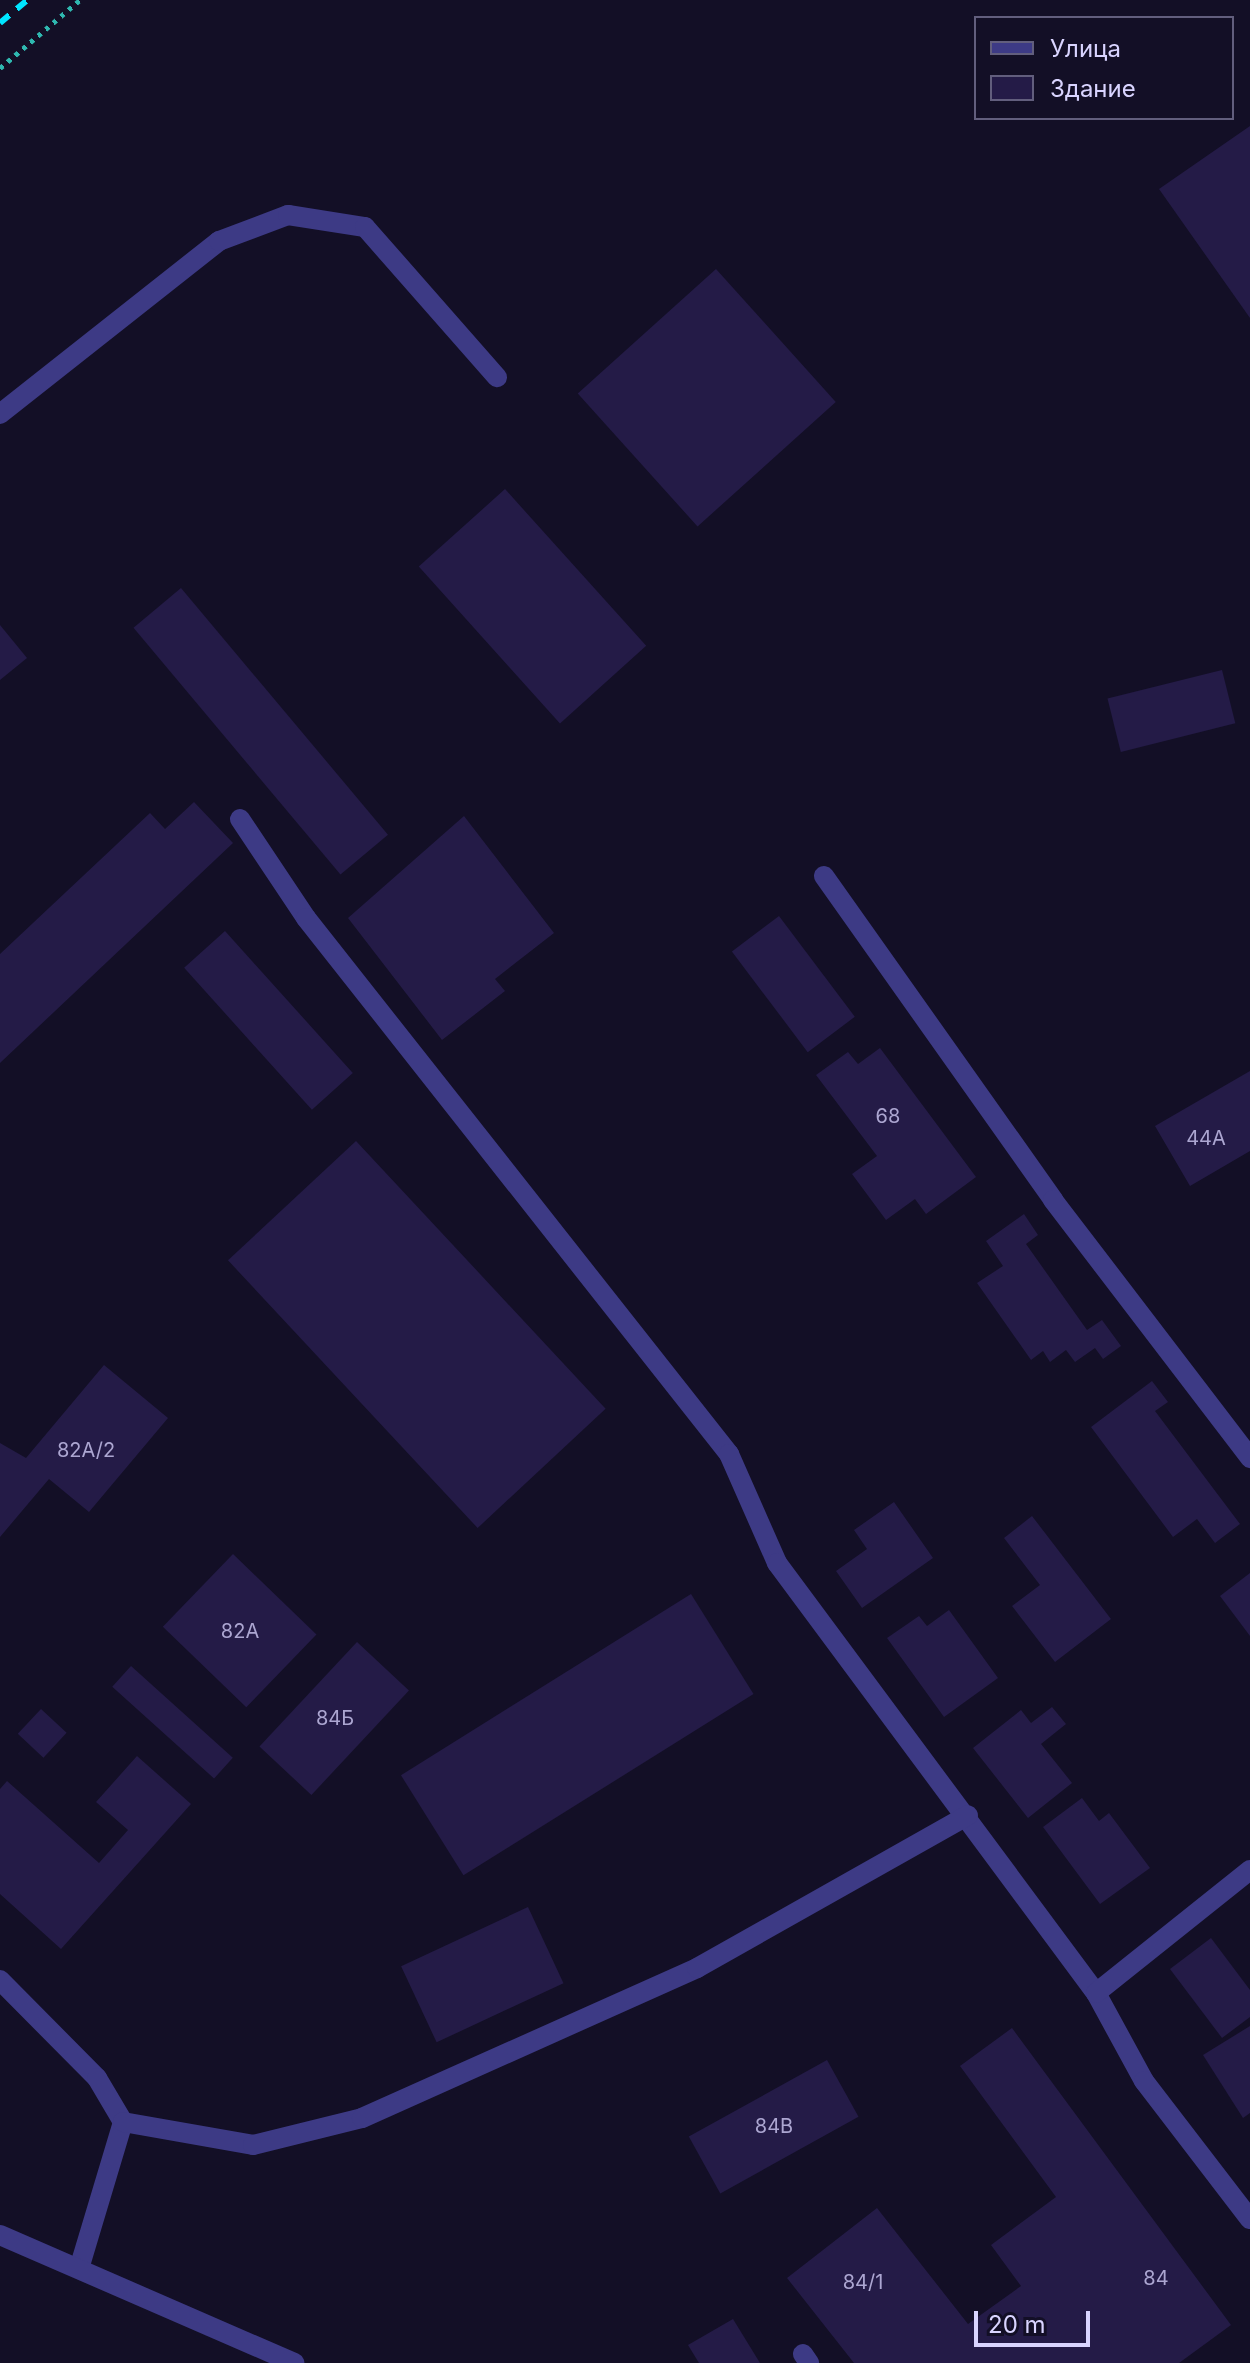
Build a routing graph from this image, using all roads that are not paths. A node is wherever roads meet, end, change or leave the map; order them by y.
1 (497, 377) dead end
2 (0, 414) edge
3 (240, 819) dead end
4 (824, 876) dead end
5 (1250, 1458) edge
6 (968, 1815) junction
7 (1250, 1870) edge
8 (0, 1980) edge
9 (1096, 1993) junction
10 (123, 2122) junction
11 (1250, 2219) edge
12 (0, 2235) edge
13 (79, 2269) junction
14 (294, 2363) edge

1 - 2 street
3 - 6 street
4 - 5 street
6 - 9 street
6 - 10 street
7 - 9 street
8 - 10 street
9 - 11 street
10 - 13 street
12 - 13 street
13 - 14 street

